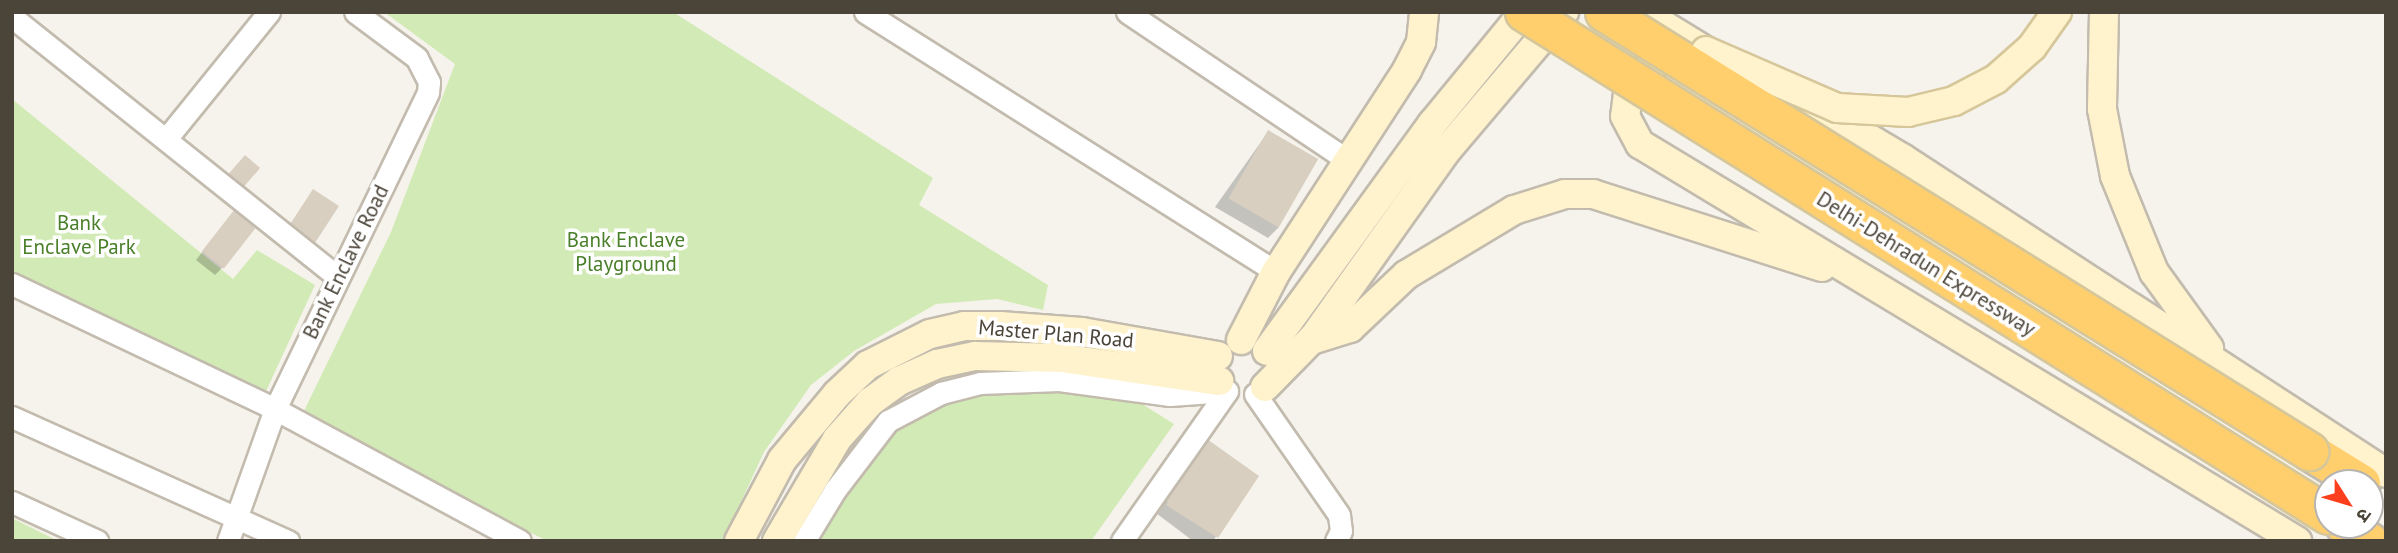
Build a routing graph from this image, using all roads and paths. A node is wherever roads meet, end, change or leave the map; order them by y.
1 (269, 12) edge
2 (355, 12) edge
3 (865, 12) edge
4 (1127, 12) edge
5 (1424, 12) edge
6 (1524, 12) edge
7 (1564, 12) edge
8 (1604, 12) edge
9 (1642, 12) edge
10 (2057, 12) edge
11 (2104, 12) edge
12 (12, 17) edge
13 (166, 139) junction
14 (1349, 161) junction
15 (1276, 272) junction
16 (338, 276) junction
17 (12, 284) edge
18 (1877, 286) junction
19 (1241, 340) junction
20 (1311, 340) junction
21 (1267, 351) junction
22 (2224, 367) junction
23 (1237, 382) junction
24 (275, 409) junction
25 (12, 417) edge
26 (2342, 469) edge
27 (2353, 469) edge
28 (12, 502) edge
29 (2314, 506) edge
30 (237, 516) junction
31 (1343, 538) edge
32 (97, 541) edge
33 (228, 541) edge
34 (288, 541) edge
35 (520, 541) edge
36 (739, 541) edge
37 (777, 541) edge
38 (804, 541) edge
39 (1122, 541) edge
40 (2297, 541) edge

1 - 13 street
2 - 16 street, Bank Enclave Road
3 - 15 street
4 - 14 street
5 - 14 main road
6 - 21 main road
6 - 29 highway, Delhi-Dehradun Expressway, bridge
7 - 20 main road
8 - 26 highway, Delhi-Dehradun Expressway, bridge
9 - 10 main road, bridge
11 - 22 main road
12 - 13 street
13 - 16 street
14 - 15 main road
15 - 19 main road
16 - 24 street, Bank Enclave Road
17 - 24 street
18 - 20 main road
18 - 22 main road
18 - 40 main road
19 - 21 main road
19 - 23 main road
20 - 23 main road
21 - 23 main road
22 - 27 main road
23 - 31 street
23 - 36 main road, Master Plan Road
23 - 37 main road
23 - 38 street
23 - 39 street
24 - 30 street, Bank Enclave Road
24 - 35 street
25 - 30 street
28 - 32 street
30 - 33 street, Bank Enclave Road
30 - 34 street

